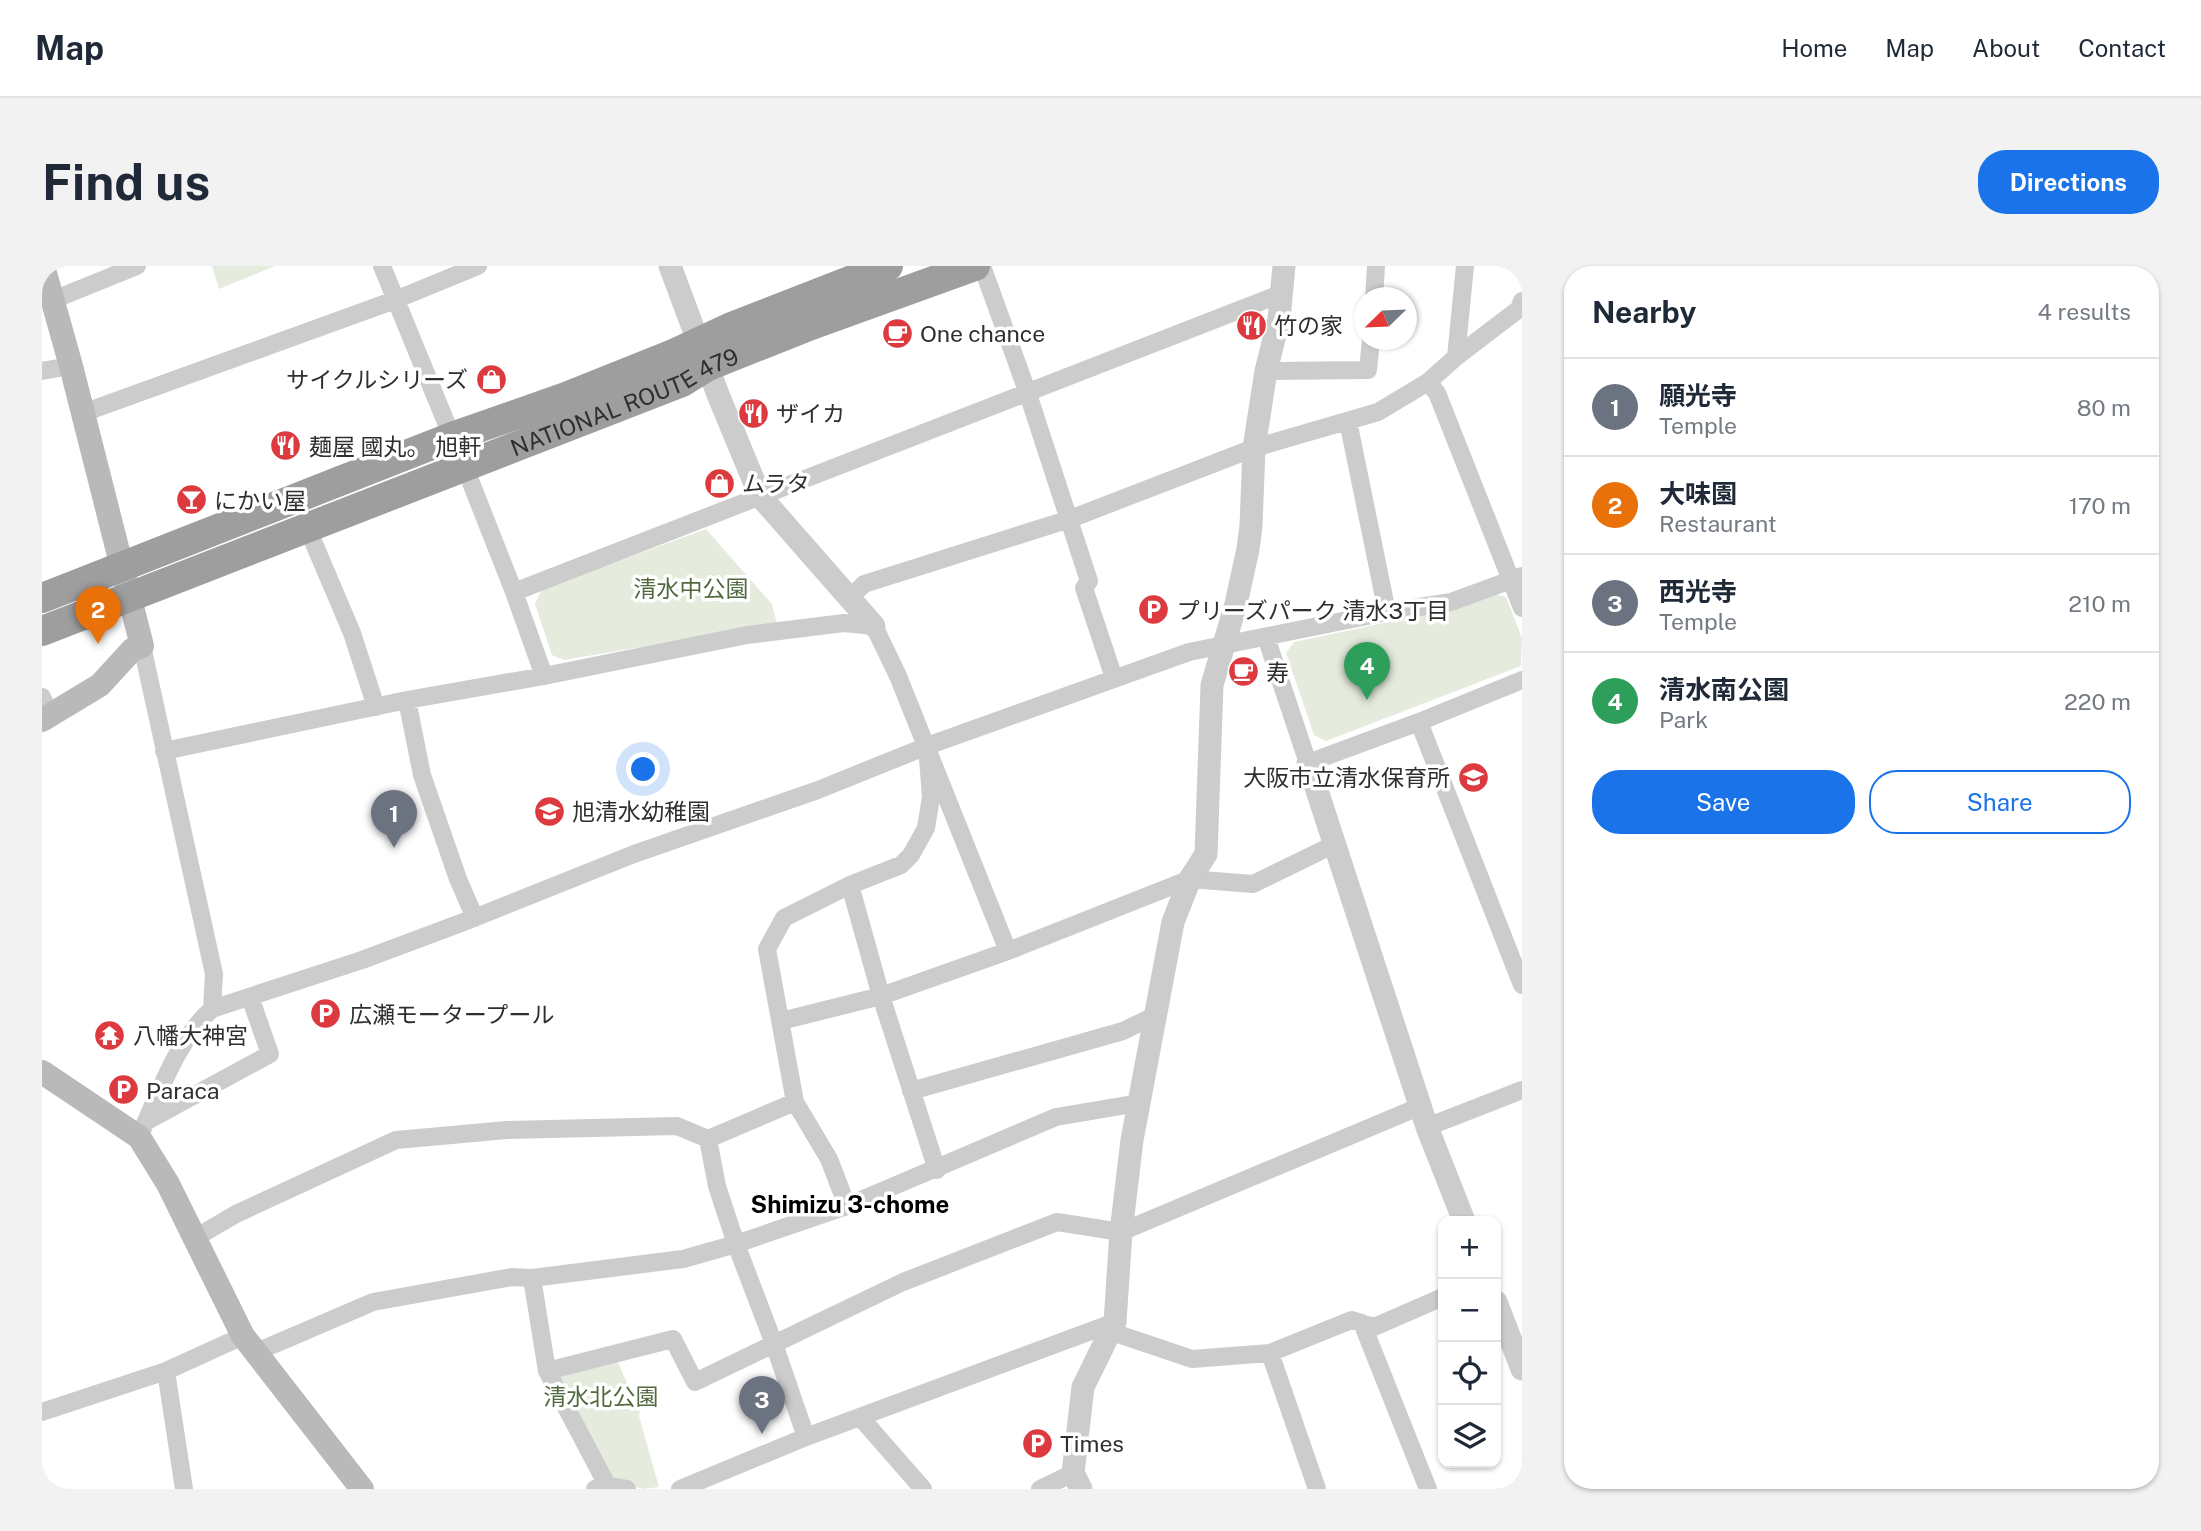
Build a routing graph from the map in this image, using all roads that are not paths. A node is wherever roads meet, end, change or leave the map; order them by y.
1 (43, 266) edge
2 (137, 266) edge
3 (382, 266) edge
4 (478, 266) edge
5 (670, 266) edge
6 (888, 266) edge
7 (975, 266) edge
8 (982, 266) edge
9 (1284, 266) edge
10 (1376, 266) edge
11 (1465, 266) edge
12 (1375, 287) edge
13 (1283, 293) junction
14 (53, 300) junction
15 (395, 300) junction
16 (1522, 301) edge
17 (1370, 350) edge
18 (704, 354) junction
19 (1456, 357) junction
20 (71, 366) junction
21 (42, 371) edge
22 (1266, 371) junction
23 (1428, 382) junction
24 (1027, 391) junction
25 (83, 413) junction
26 (1348, 421) junction
27 (452, 437) junction
28 (1254, 448) junction
29 (464, 465) junction
30 (760, 496) junction
31 (1069, 519) junction
32 (307, 527) junction
33 (121, 567) junction
34 (1516, 577) edge
35 (514, 592) junction
36 (128, 597) junction
37 (42, 598) edge
38 (850, 598) junction
39 (1522, 608) edge
40 (1387, 612) junction
41 (874, 626) junction
42 (42, 631) edge
43 (1266, 637) junction
44 (142, 646) junction
45 (1222, 647) junction
46 (544, 676) junction
47 (1114, 678) junction
48 (1522, 680) edge
49 (407, 700) junction
50 (376, 707) junction
51 (45, 711) edge
52 (1419, 722) junction
53 (927, 746) junction
54 (164, 751) junction
55 (1308, 763) junction
56 (1335, 844) junction
57 (1190, 878) junction
58 (850, 884) junction
59 (475, 918) junction
60 (1008, 951) junction
61 (1522, 985) edge
62 (881, 996) junction
63 (250, 997) junction
64 (212, 1009) junction
65 (1156, 1014) junction
66 (781, 1021) junction
67 (42, 1072) edge
68 (1522, 1090) edge
69 (911, 1091) junction
70 (795, 1102) junction
71 (1139, 1103) junction
72 (1424, 1116) junction
73 (143, 1129) junction
74 (708, 1139) junction
75 (937, 1170) junction
76 (847, 1206) junction
77 (1462, 1216) edge
78 (1121, 1232) junction
79 (195, 1238) junction
80 (736, 1244) junction
81 (532, 1278) junction
82 (1438, 1299) edge
83 (1501, 1315) edge
84 (1362, 1323) junction
85 (1113, 1327) junction
86 (248, 1344) junction
87 (774, 1344) junction
88 (1270, 1353) junction
89 (1522, 1369) edge
90 (166, 1371) junction
91 (547, 1371) junction
92 (42, 1412) edge
93 (861, 1418) junction
94 (806, 1437) junction
95 (1077, 1481) edge
96 (601, 1487) edge
97 (184, 1489) edge
98 (362, 1489) edge
99 (627, 1489) edge
100 (680, 1489) edge
101 (923, 1489) edge
102 (1040, 1489) edge
103 (1318, 1489) edge
104 (1428, 1489) edge

1 - 14 main road
2 - 14 street
3 - 15 street
4 - 15 street
5 - 18 street
6 - 18 highway, NATIONAL ROUTE 479
7 - 18 highway, NATIONAL ROUTE 479
8 - 24 street
9 - 13 street
10 - 12 street
11 - 19 street
13 - 22 street
13 - 24 street
14 - 20 main road
15 - 25 street
15 - 27 street
16 - 19 street
17 - 22 street
18 - 27 highway, NATIONAL ROUTE 479
18 - 29 highway, NATIONAL ROUTE 479
18 - 30 street
19 - 23 street
20 - 21 street
20 - 25 main road
22 - 28 street
23 - 26 street
23 - 34 street
24 - 30 street
24 - 31 street
25 - 33 main road
26 - 28 street
26 - 40 street
27 - 33 highway, NATIONAL ROUTE 479
28 - 31 street
28 - 45 street
29 - 32 highway, NATIONAL ROUTE 479
29 - 35 street
30 - 35 street
30 - 38 street
31 - 38 street
31 - 47 street
32 - 36 highway, NATIONAL ROUTE 479
32 - 50 street
33 - 36 main road
33 - 37 highway, NATIONAL ROUTE 479
34 - 39 street
34 - 40 street
35 - 46 street
36 - 42 highway, NATIONAL ROUTE 479
36 - 44 main road
38 - 41 street
40 - 43 street
41 - 46 street
41 - 53 street
43 - 45 street
43 - 55 street
44 - 51 main road
44 - 54 street
45 - 47 street
45 - 57 street
46 - 49 street
47 - 53 street
48 - 52 street
49 - 50 street
49 - 59 street
50 - 54 street
52 - 55 street
52 - 61 street
53 - 58 street
53 - 59 street
53 - 60 street
54 - 64 street
55 - 56 street
56 - 57 street
56 - 72 street
57 - 60 street
57 - 65 street
58 - 62 street
58 - 66 street
59 - 63 street
60 - 62 street
62 - 66 street
62 - 69 street
63 - 64 street
63 - 73 street
64 - 73 street
65 - 69 street
65 - 71 street
66 - 70 street
67 - 73 main road
68 - 72 street
69 - 75 street
70 - 74 street
70 - 76 street
71 - 75 street
71 - 78 street
72 - 77 street
72 - 78 street
73 - 79 main road
74 - 79 street
74 - 80 street
75 - 76 street
76 - 80 street
78 - 85 street
78 - 87 street
79 - 86 main road
80 - 81 street
80 - 87 street
81 - 86 street
81 - 91 street
82 - 84 street
83 - 89 street
84 - 88 street
84 - 104 street
85 - 88 street
85 - 93 street
85 - 95 street
86 - 90 street
86 - 98 main road
87 - 91 street
87 - 94 street
88 - 103 street
90 - 92 street
90 - 97 street
91 - 96 street
93 - 94 street
93 - 101 street
94 - 100 street
95 - 102 street
96 - 99 street

